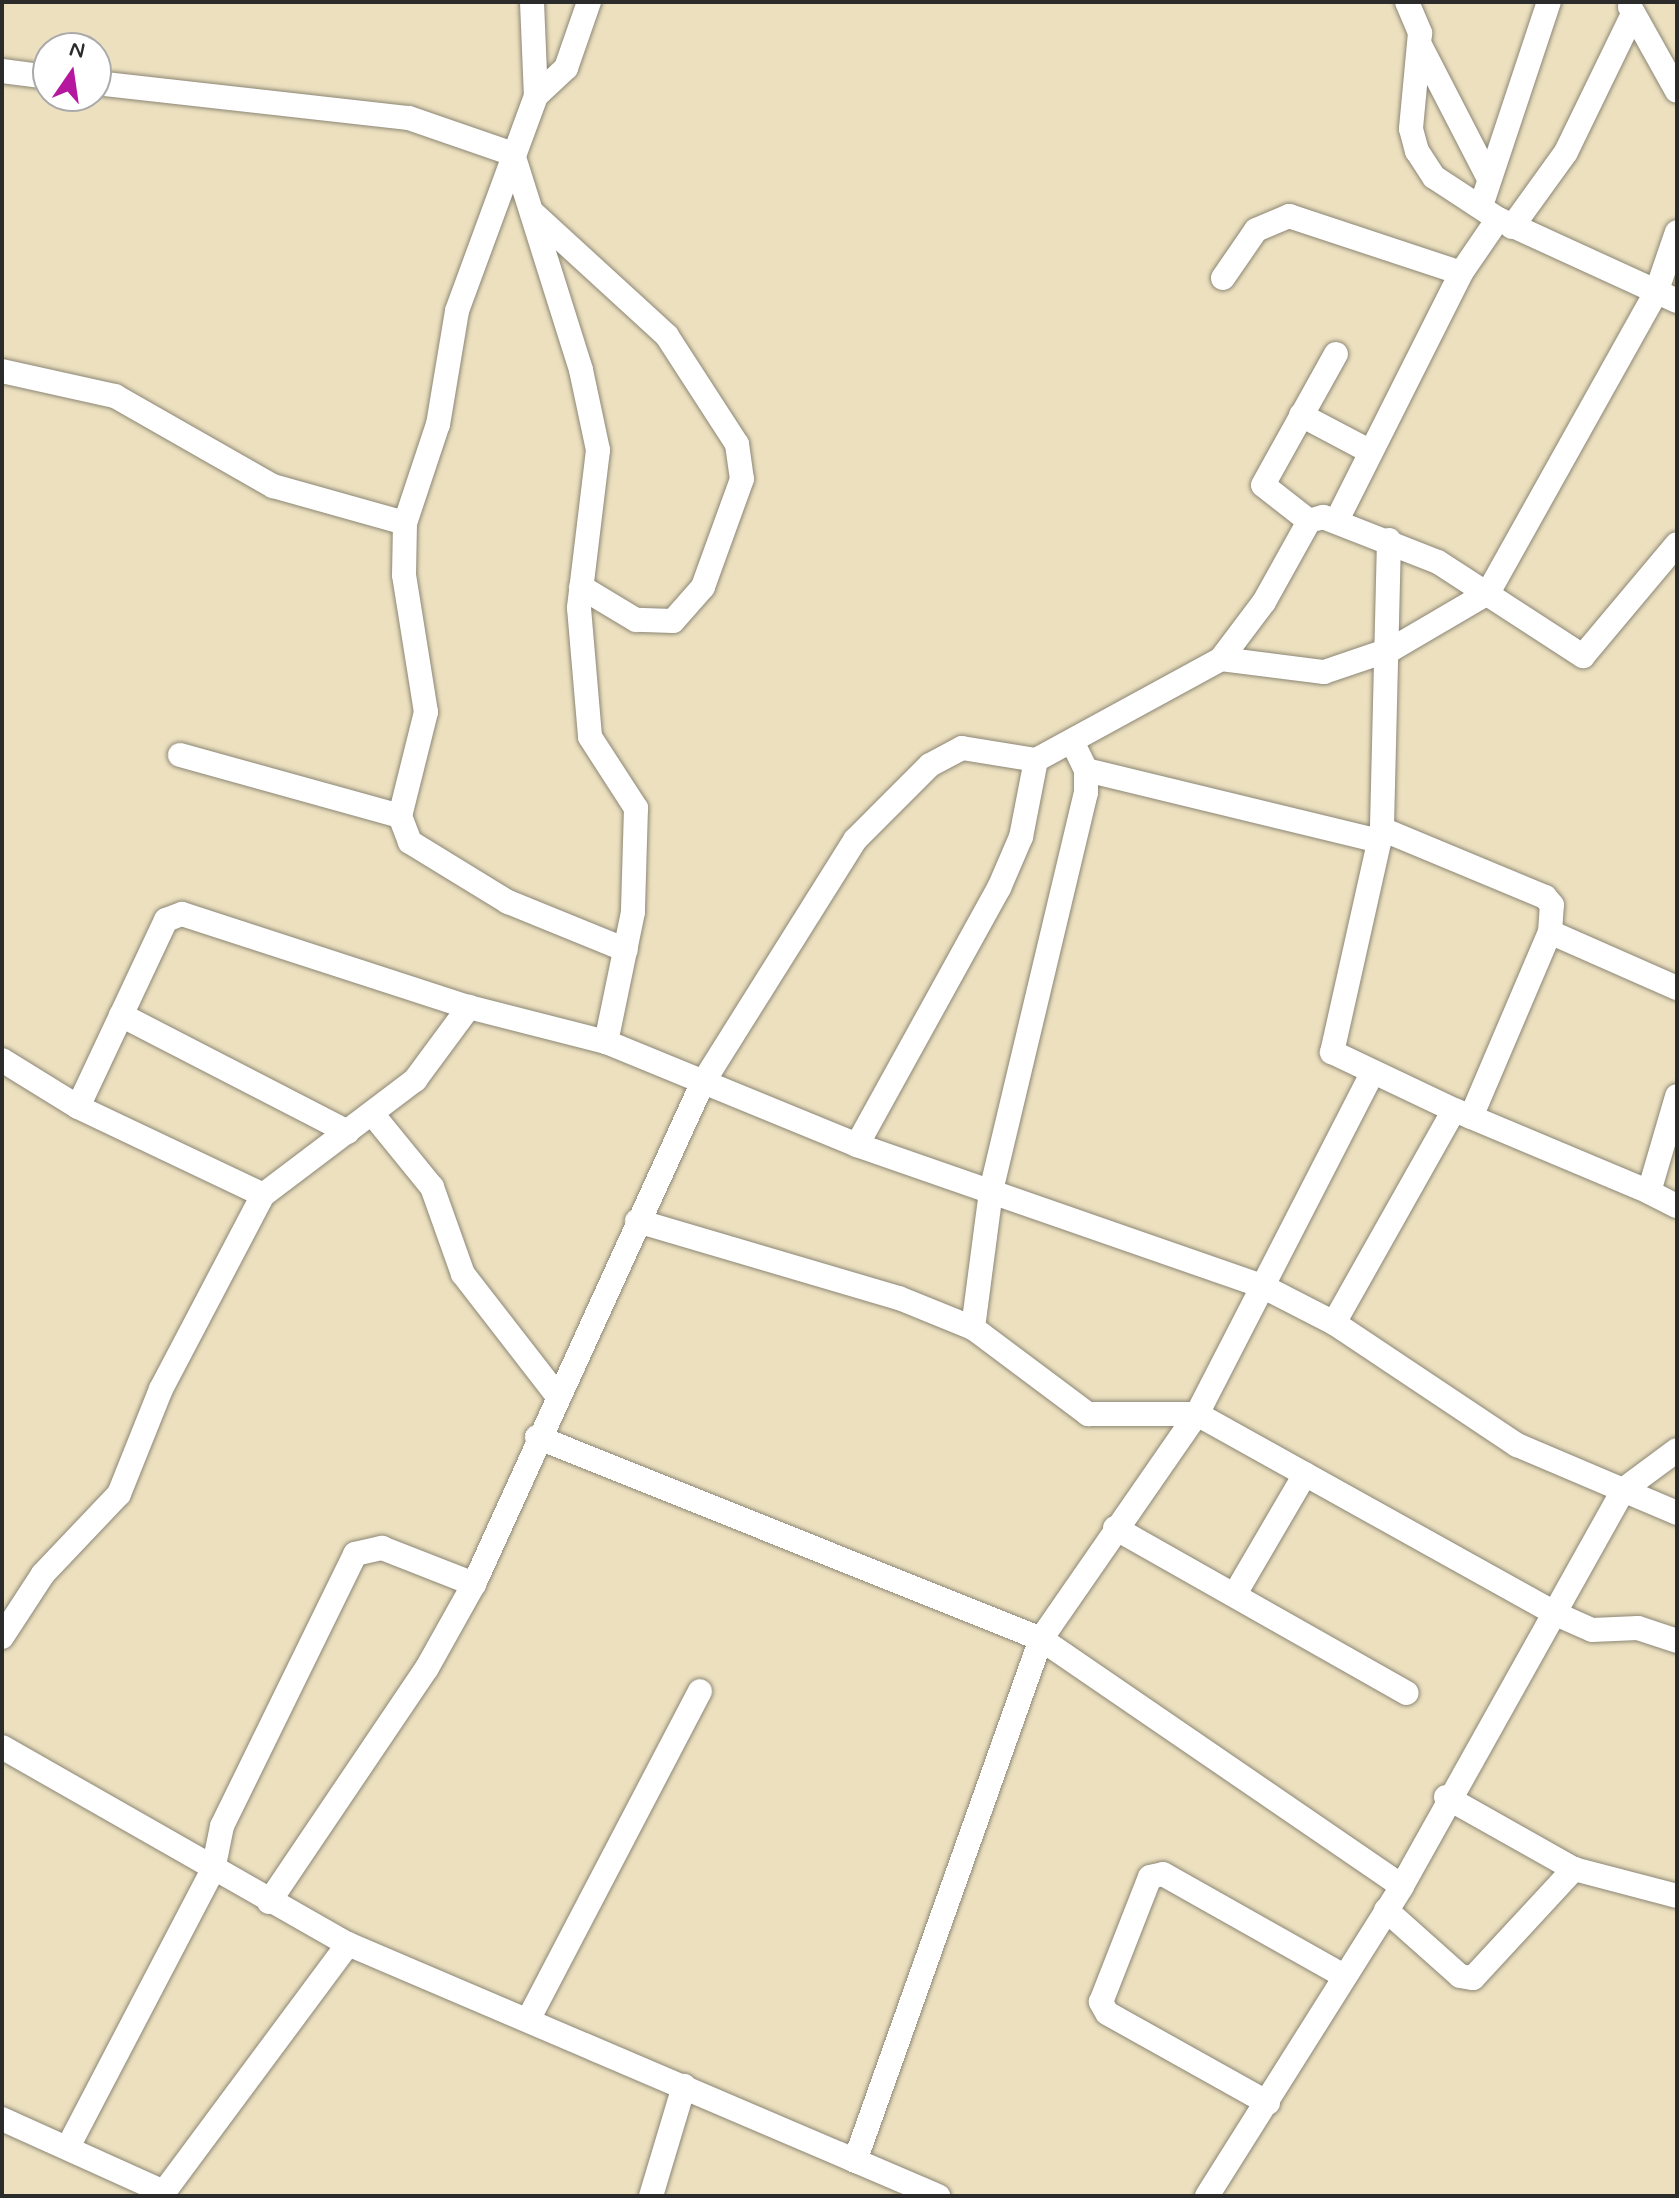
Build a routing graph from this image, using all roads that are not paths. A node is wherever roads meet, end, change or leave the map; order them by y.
1 (532, 2) edge
2 (589, 2) edge
3 (1549, 2) edge
4 (1416, 8) edge
5 (1630, 10) edge
6 (1421, 47) junction
7 (2, 71) edge
8 (32, 75) edge
9 (112, 85) edge
10 (1677, 91) edge
11 (536, 96) junction
12 (513, 154) junction
13 (1488, 177) junction
14 (532, 212) junction
15 (1497, 217) junction
16 (1677, 232) edge
17 (1461, 273) junction
18 (1223, 278) dead end
19 (1667, 295) edge
20 (1336, 354) dead end
21 (2, 371) edge
22 (1301, 415) junction
23 (1371, 452) junction
24 (1338, 518) junction
25 (1309, 521) junction
26 (405, 523) junction
27 (1389, 540) junction
28 (1677, 544) edge
29 (581, 587) junction
30 (1488, 593) junction
31 (1392, 649) junction
32 (1221, 659) junction
33 (1073, 743) junction
34 (180, 755) dead end
35 (1036, 760) junction
36 (1086, 770) junction
37 (400, 816) junction
38 (1381, 835) junction
39 (1550, 932) junction
40 (626, 950) junction
41 (1677, 988) edge
42 (469, 1007) junction
43 (121, 1015) junction
44 (606, 1042) junction
45 (2, 1060) edge
46 (1371, 1075) junction
47 (702, 1084) junction
48 (1677, 1096) edge
49 (78, 1107) junction
50 (1462, 1114) junction
51 (374, 1116) junction
52 (348, 1132) junction
53 (857, 1145) junction
54 (991, 1191) junction
55 (1649, 1192) junction
56 (263, 1195) junction
57 (1677, 1206) edge
58 (637, 1221) junction
59 (1262, 1286) junction
60 (1334, 1323) junction
61 (973, 1328) junction
62 (556, 1394) junction
63 (1197, 1414) junction
64 (537, 1437) junction
65 (1677, 1450) edge
66 (1305, 1474) junction
67 (1623, 1490) junction
68 (1677, 1513) edge
69 (1115, 1528) junction
70 (474, 1584) junction
71 (1235, 1594) junction
72 (1556, 1614) junction
73 (2, 1637) edge
74 (1041, 1639) junction
75 (1677, 1641) edge
76 (700, 1691) dead end
77 (1407, 1693) dead end
78 (2, 1747) edge
79 (1446, 1797) junction
80 (1574, 1869) junction
81 (213, 1870) junction
82 (1402, 1886) junction
83 (1677, 1896) edge
84 (269, 1902) junction
85 (1386, 1910) junction
86 (348, 1944) junction
87 (1344, 1976) junction
88 (528, 2020) junction
89 (684, 2086) junction
90 (1268, 2103) junction
91 (2, 2119) edge
92 (68, 2147) junction
93 (855, 2161) junction
94 (889, 2187) edge
95 (162, 2194) edge
96 (651, 2196) edge
97 (938, 2196) edge
98 (1207, 2196) edge

1 - 11 street
2 - 11 street
3 - 13 street
4 - 6 street
5 - 10 street
5 - 15 street
6 - 13 street
6 - 15 street
7 - 8 street
9 - 12 street
11 - 12 street
12 - 14 street
12 - 26 street
13 - 15 street
14 - 29 street
14 - 29 street
15 - 17 street
15 - 19 street
16 - 19 street
17 - 18 street
17 - 23 street
19 - 30 street
20 - 22 street
21 - 26 street
22 - 23 street
22 - 25 street
23 - 24 street
24 - 25 street
24 - 27 street
25 - 32 street
26 - 37 street
27 - 30 street
27 - 31 street
28 - 30 street
29 - 40 street
30 - 31 street
31 - 32 street
31 - 38 street
32 - 33 street
33 - 35 street
33 - 36 street
34 - 37 street
35 - 47 street
35 - 53 street
36 - 38 street
36 - 54 street
37 - 40 street
38 - 39 street
38 - 46 street
39 - 41 street
39 - 50 street
40 - 44 street
42 - 43 street
42 - 44 street
42 - 51 street
43 - 49 street
43 - 52 street
44 - 47 street
45 - 49 street
46 - 50 street
46 - 59 street
47 - 53 street
47 - 58 street
48 - 55 street
49 - 56 street
50 - 55 street
50 - 60 street
51 - 52 street
51 - 62 street
52 - 56 street
53 - 54 street
54 - 59 street
54 - 61 street
55 - 57 street
56 - 73 street
58 - 61 street
58 - 62 street
59 - 60 street
59 - 63 street
60 - 67 street
61 - 63 street
62 - 64 street
63 - 66 street
63 - 69 street
64 - 70 street
64 - 74 street
65 - 67 street
66 - 71 street
66 - 72 street
67 - 68 street
67 - 72 street
69 - 71 street
69 - 74 street
70 - 81 street
70 - 84 street
71 - 77 street
72 - 75 street
72 - 79 street
74 - 82 street
74 - 93 street
76 - 88 street
78 - 81 street
79 - 80 street
79 - 82 street
80 - 83 street
80 - 85 street
81 - 84 street
81 - 92 street
82 - 85 street
84 - 86 street
85 - 87 street
86 - 88 street
86 - 95 street
87 - 90 street
87 - 90 street
88 - 89 street
89 - 93 street
89 - 96 street
90 - 98 street
91 - 92 street
92 - 95 street
93 - 94 street
94 - 97 street

